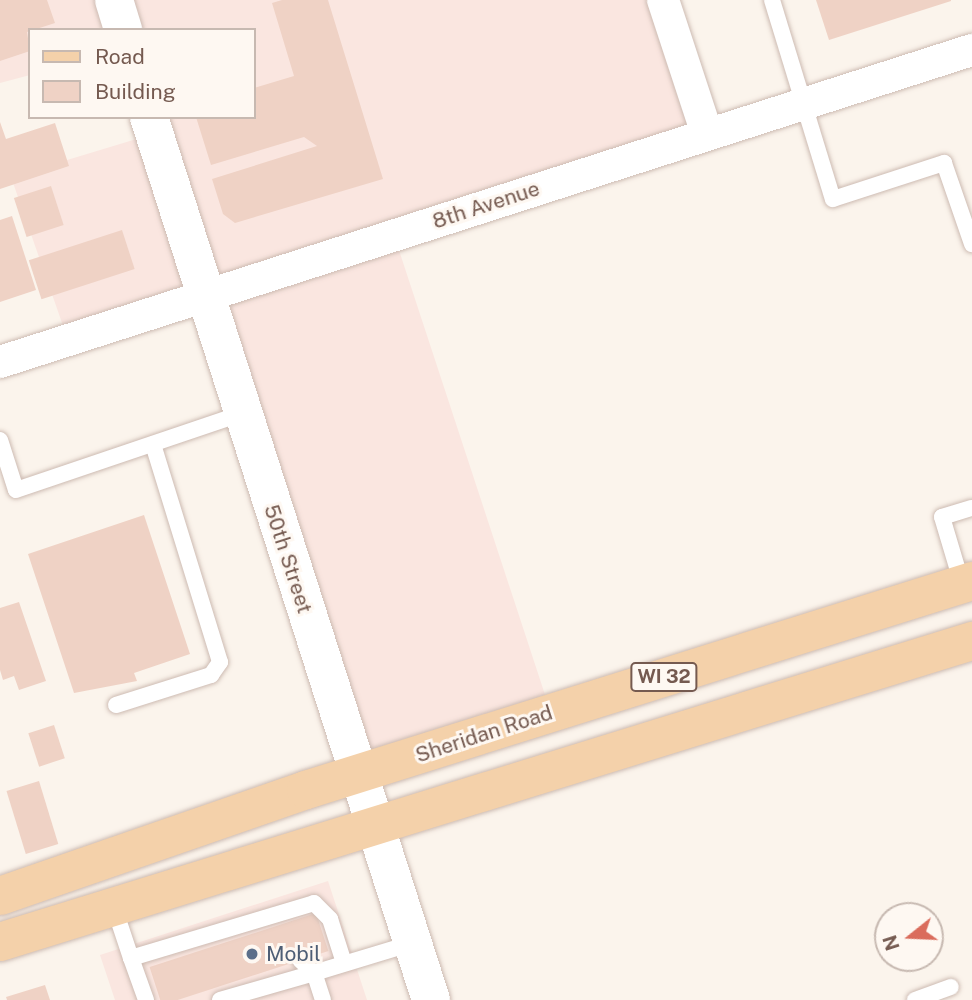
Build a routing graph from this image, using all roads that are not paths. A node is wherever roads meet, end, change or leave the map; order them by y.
1 (114, 0) edge
2 (663, 0) edge
3 (772, 0) edge
4 (122, 28) edge
5 (972, 50) edge
6 (804, 103) junction
7 (150, 119) edge
8 (707, 134) junction
9 (972, 244) edge
10 (203, 296) junction
11 (0, 362) edge
12 (241, 414) junction
13 (0, 440) edge
14 (153, 444) junction
15 (972, 508) edge
16 (967, 582) edge
17 (972, 641) edge
18 (116, 705) dead end
19 (357, 774) junction
20 (374, 826) junction
21 (0, 896) edge
22 (114, 907) junction
23 (0, 942) edge
24 (413, 943) junction
25 (131, 958) junction
26 (300, 960) dead end
27 (344, 963) junction
28 (314, 972) junction
29 (250, 976) dead end
30 (951, 987) dead end
31 (262, 988) junction
32 (217, 996) edge
33 (146, 1000) edge
34 (323, 1000) edge
35 (431, 1000) edge
36 (915, 1000) edge

1 - 4 street
2 - 8 street
3 - 6 lane
5 - 6 street, 8th Avenue
6 - 8 street, 8th Avenue
6 - 9 lane
7 - 10 street, 50th Street
8 - 10 street, 8th Avenue
10 - 11 street, 8th Avenue
10 - 12 street, 50th Street
12 - 14 lane
12 - 19 street, 50th Street
13 - 14 lane
14 - 18 lane
15 - 16 lane
16 - 19 main road, Sheridan Road / WI 32
17 - 20 main road, WI 32
19 - 20 street, 50th Street
19 - 21 main road, Sheridan Road / WI 32
20 - 22 main road, WI 32
20 - 24 street, 50th Street
22 - 23 main road, WI 32
22 - 25 lane
24 - 27 lane
24 - 35 street, 50th Street
25 - 27 lane
25 - 33 lane
26 - 28 lane
27 - 28 lane
28 - 31 lane
28 - 34 lane
29 - 31 lane
30 - 36 lane
31 - 32 lane

